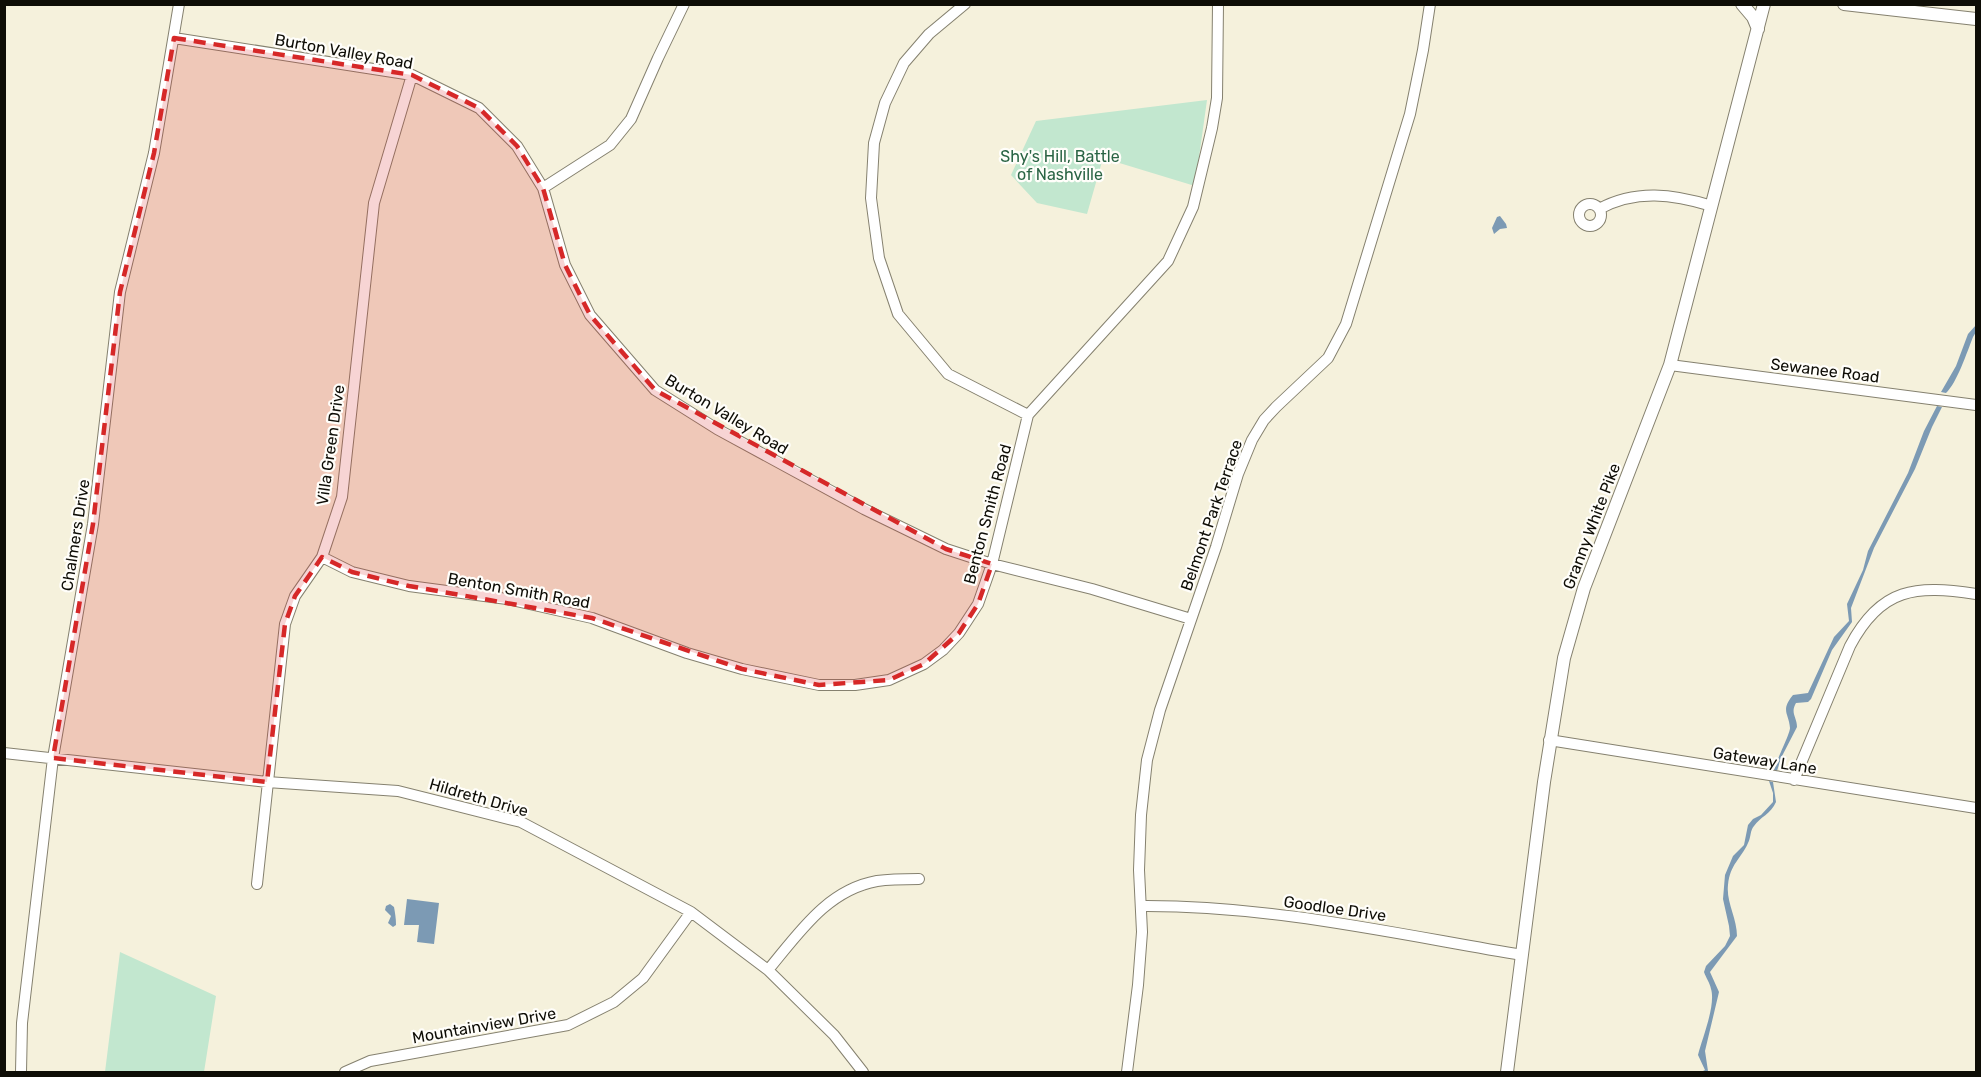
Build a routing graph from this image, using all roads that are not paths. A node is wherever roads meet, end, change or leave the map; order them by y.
1 (179, 4) edge
2 (684, 4) edge
3 (965, 4) edge
4 (1218, 4) edge
5 (1430, 4) edge
6 (1742, 4) edge
7 (1764, 4) edge
8 (1844, 4) edge
9 (1977, 19) edge
10 (1758, 29) junction
11 (174, 38) junction
12 (412, 75) junction
13 (543, 188) junction
14 (1712, 206) junction
15 (1599, 209) dead end
16 (1670, 365) junction
17 (1977, 405) edge
18 (1028, 416) junction
19 (322, 557) junction
20 (992, 564) junction
21 (1977, 594) edge
22 (1191, 619) junction
23 (1550, 740) junction
24 (4, 753) edge
25 (53, 758) junction
26 (1794, 780) junction
27 (267, 782) junction
28 (1977, 808) edge
29 (919, 879) dead end
30 (256, 884) dead end
31 (1141, 906) junction
32 (691, 912) junction
33 (1522, 955) junction
34 (768, 970) junction
35 (21, 1072) edge
36 (345, 1072) edge
37 (863, 1072) edge
38 (1127, 1072) edge
39 (1507, 1072) edge

1 - 11 street, Chalmers Drive
2 - 13 street
3 - 18 street
4 - 18 street, Benton Smith Road
5 - 22 street, Belmont Park Terrace
6 - 10 main road
7 - 10 main road, Granny White Pike
8 - 9 main road
10 - 14 main road, Granny White Pike
11 - 12 street, Burton Valley Road
11 - 25 street, Chalmers Drive
12 - 13 street, Burton Valley Road
12 - 19 street, Villa Green Drive
13 - 20 street, Burton Valley Road
14 - 15 street
14 - 16 main road, Granny White Pike
16 - 17 street, Sewanee Road
16 - 23 main road, Granny White Pike
18 - 20 street, Benton Smith Road
19 - 20 street, Benton Smith Road
19 - 27 street, Villa Green Drive
20 - 22 street, Burton Valley Road
21 - 26 street
22 - 31 street, Belmont Park Terrace
23 - 26 street, Gateway Lane
23 - 33 main road, Granny White Pike
24 - 25 street, Hildreth Drive
25 - 27 street, Hildreth Drive
25 - 35 street, Chalmers Drive
26 - 28 street, Gateway Lane
27 - 30 street, Villa Green Drive
27 - 32 street, Hildreth Drive
29 - 34 street
31 - 33 street, Goodloe Drive
31 - 38 street, Belmont Park Terrace
32 - 34 street, Hildreth Drive
32 - 36 street, Mountainview Drive
33 - 39 main road, Granny White Pike
34 - 37 street, Hildreth Drive

